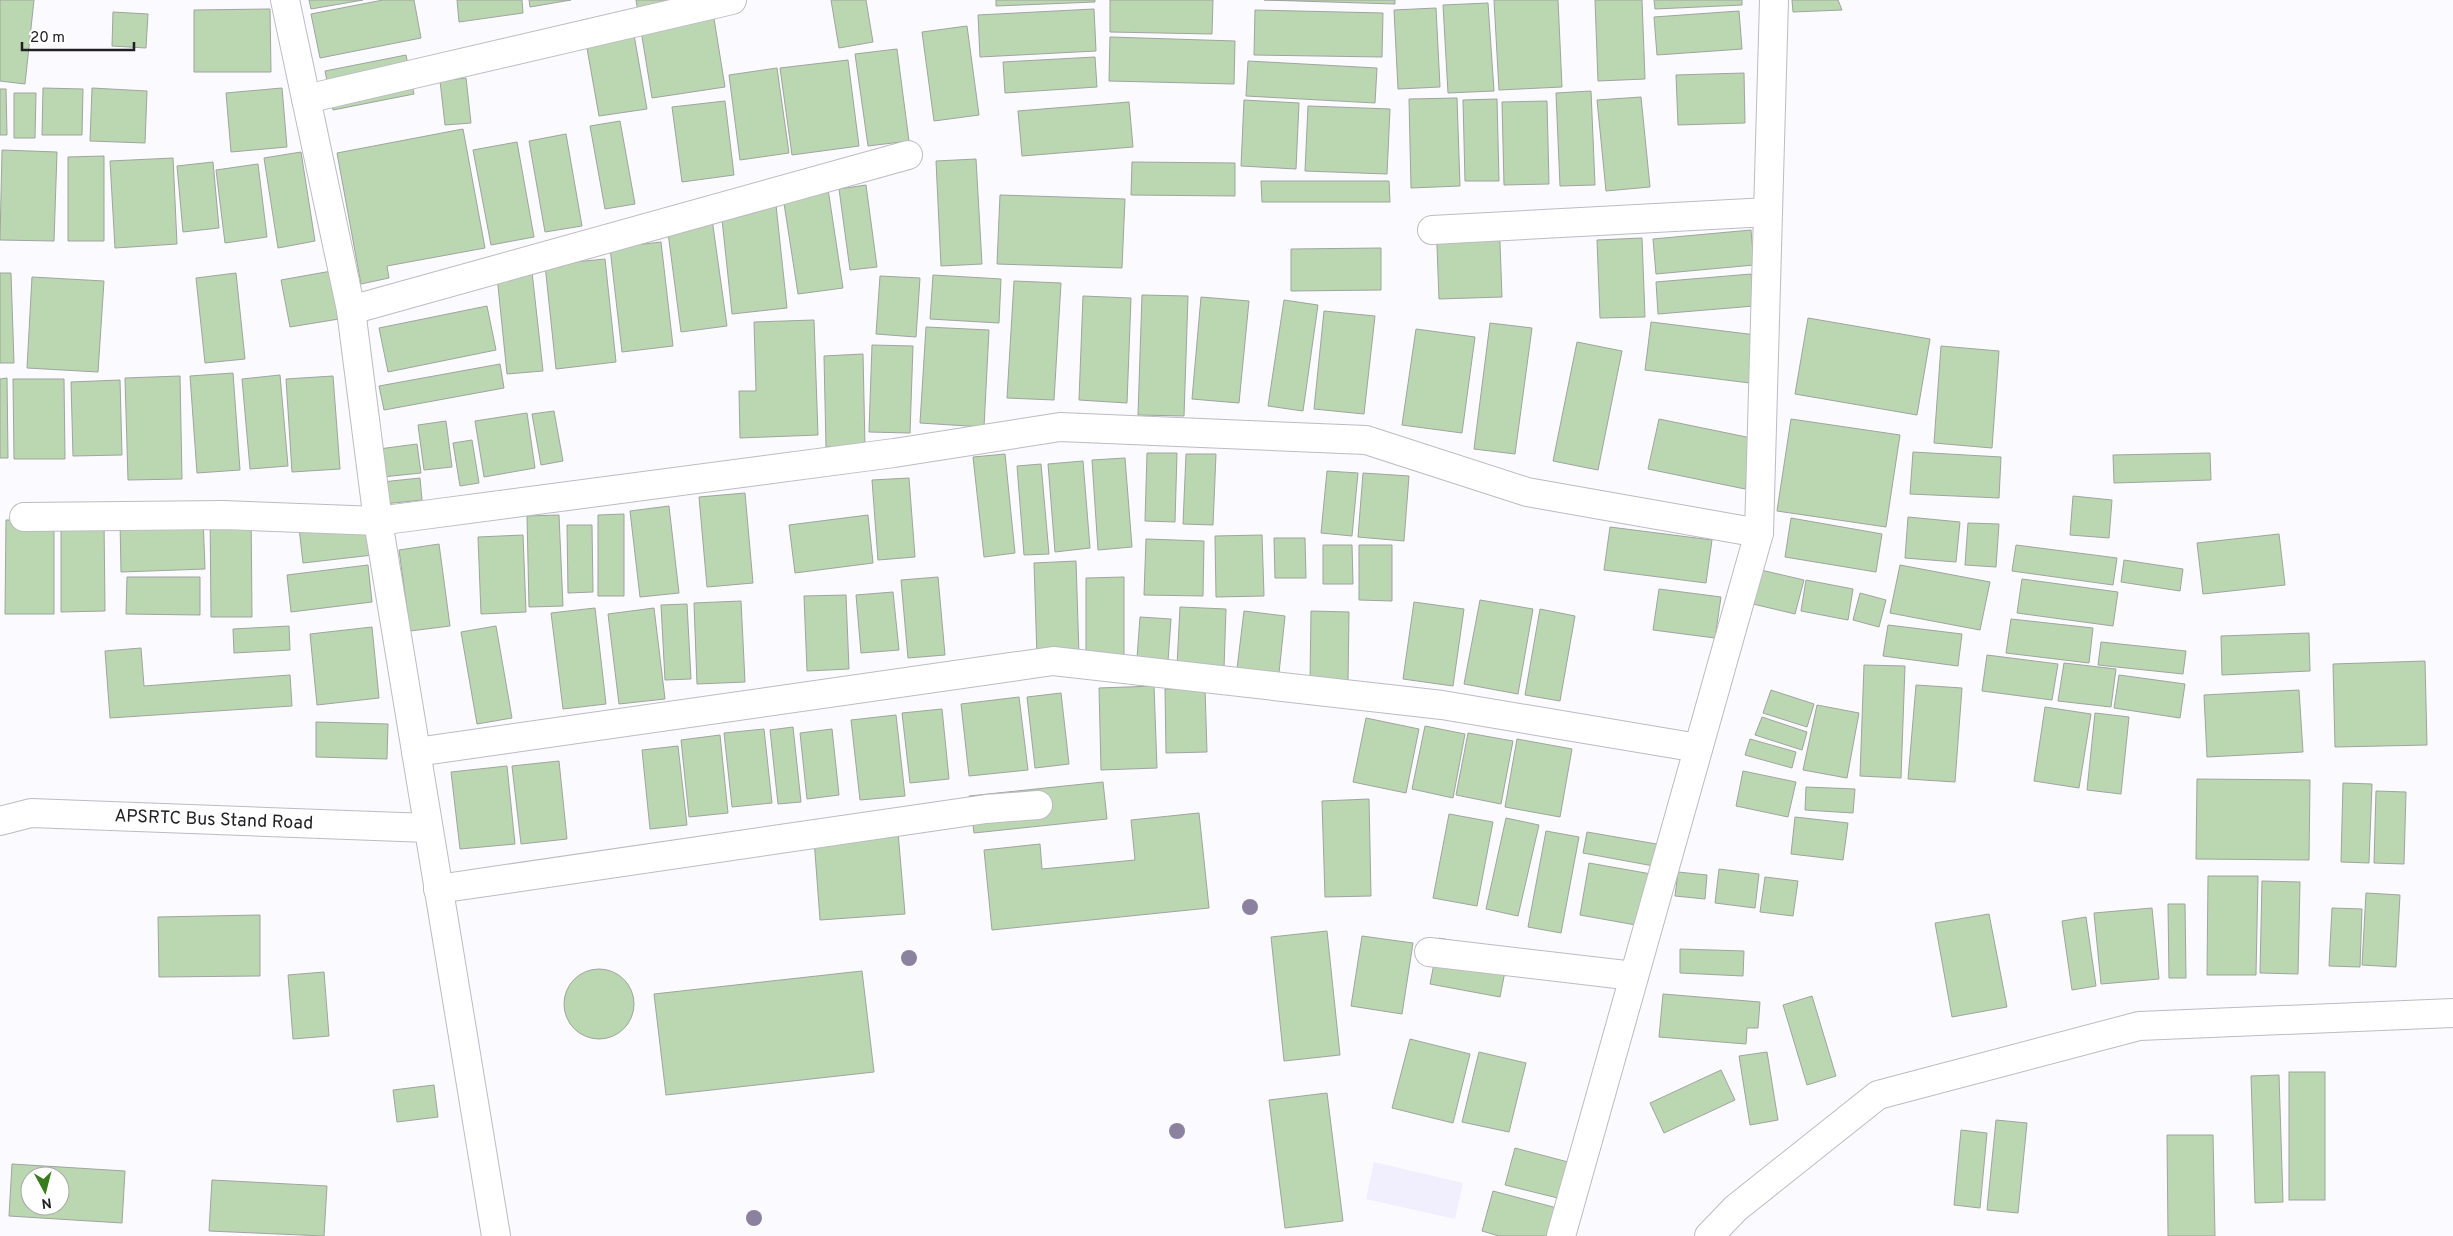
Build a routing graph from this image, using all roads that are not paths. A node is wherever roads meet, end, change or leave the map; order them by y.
1 (285, 0) edge
2 (732, 0) edge
3 (1774, 0) edge
4 (306, 98) junction
5 (908, 155) dead end
6 (1768, 212) junction
7 (1432, 230) dead end
8 (351, 310) junction
9 (24, 517) dead end
10 (378, 521) junction
11 (1758, 533) junction
12 (1698, 748) junction
13 (416, 752) junction
14 (1038, 805) dead end
15 (0, 821) edge
16 (428, 828) junction
17 (438, 889) junction
18 (1429, 952) dead end
19 (1634, 976) junction
20 (2453, 1013) edge
21 (496, 1236) edge
22 (1561, 1236) edge
23 (1709, 1236) edge

1 - 4 street
2 - 4 street
3 - 6 street
4 - 8 street
5 - 8 street
6 - 7 street
6 - 11 street
8 - 10 street
9 - 10 street
10 - 11 street
10 - 13 street
11 - 12 street
12 - 13 street
12 - 19 street
13 - 16 street
14 - 17 street
15 - 16 street, APSRTC Bus Stand Road
16 - 17 street
17 - 21 street
18 - 19 street
19 - 22 street
20 - 23 street

